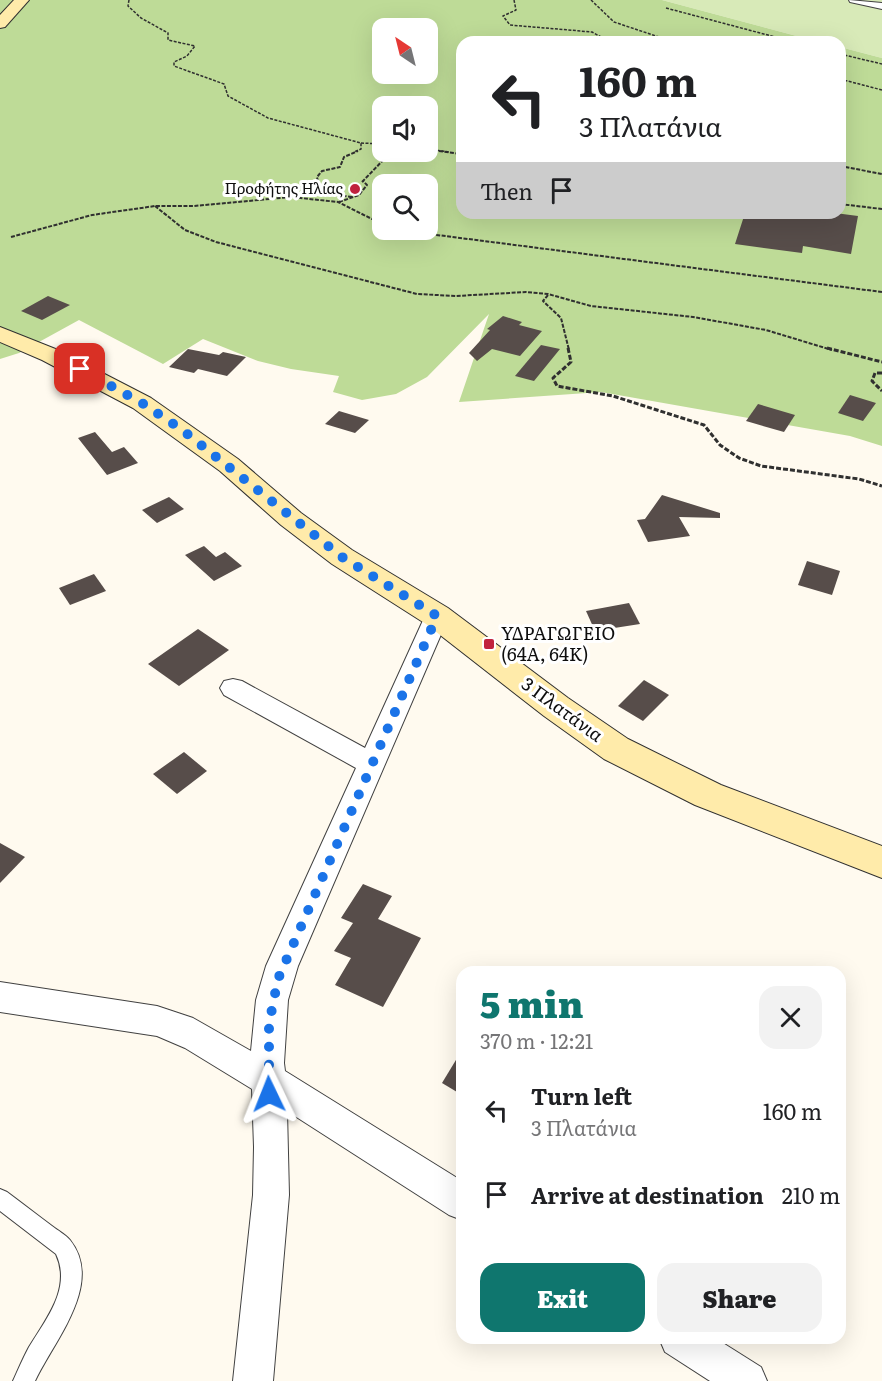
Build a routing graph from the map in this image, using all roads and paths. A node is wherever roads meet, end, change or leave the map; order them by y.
1 (22, 0) edge
2 (129, 0) edge
3 (514, 0) edge
4 (591, 0) edge
5 (854, 0) edge
6 (882, 6) edge
7 (666, 8) dead end
8 (0, 24) edge
9 (599, 36) edge
10 (656, 36) edge
11 (771, 36) edge
12 (846, 55) edge
13 (882, 64) edge
14 (846, 81) edge
15 (882, 90) edge
16 (361, 143) junction
17 (372, 144) edge
18 (438, 150) edge
19 (456, 153) edge
20 (381, 162) edge
21 (846, 167) edge
22 (882, 174) edge
23 (352, 197) junction
24 (339, 202) junction
25 (846, 205) edge
26 (154, 206) junction
27 (882, 209) edge
28 (372, 219) edge
29 (438, 235) edge
30 (11, 237) dead end
31 (882, 292) edge
32 (548, 294) junction
33 (3, 340) edge
34 (882, 362) edge
35 (882, 372) edge
36 (882, 392) edge
37 (882, 486) edge
38 (437, 616) junction
39 (234, 688) dead end
40 (372, 764) junction
41 (882, 862) edge
42 (0, 997) edge
43 (267, 1079) junction
44 (456, 1198) edge
45 (0, 1200) edge
46 (688, 1344) edge
47 (24, 1381) edge
48 (253, 1381) edge
49 (747, 1381) edge

1 - 8 street
2 - 16 path
3 - 9 path
4 - 10 path
5 - 6 street
7 - 11 path
12 - 13 path
14 - 15 path
16 - 17 path
16 - 23 path
18 - 19 path
20 - 23 path
21 - 22 path
23 - 24 path
24 - 26 path
24 - 28 path
25 - 27 path
26 - 30 path
26 - 32 path
29 - 31 path
32 - 34 path
32 - 37 path
33 - 38 street, 3 Πλατάνια
35 - 36 path
38 - 40 street
38 - 41 street, 3 Πλατάνια
39 - 40 street
40 - 43 street
42 - 43 street
43 - 44 street
43 - 48 street
45 - 47 lane
46 - 49 street

